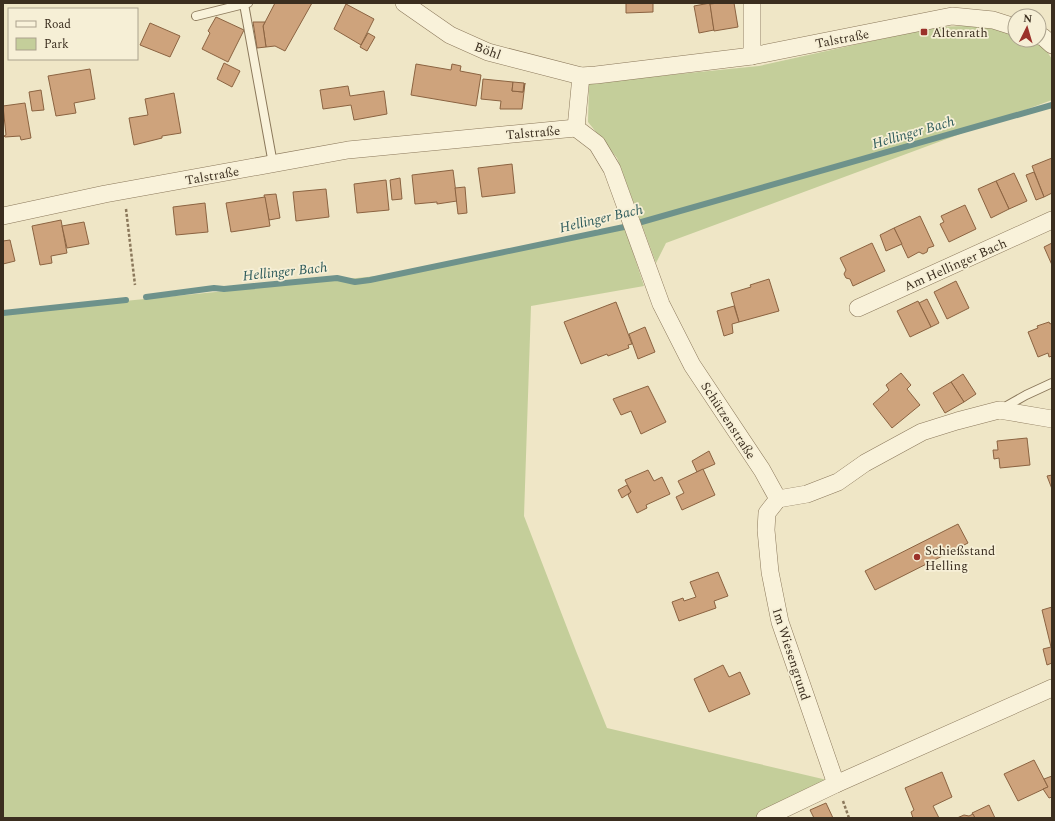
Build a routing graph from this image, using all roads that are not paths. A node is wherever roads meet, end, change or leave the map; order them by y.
1 (404, 3) edge
2 (752, 3) edge
3 (246, 4) edge
4 (196, 16) dead end
5 (1007, 24) edge
6 (752, 56) junction
7 (581, 76) junction
8 (576, 128) junction
9 (273, 164) junction
10 (3, 216) edge
11 (1052, 220) edge
12 (858, 308) dead end
13 (1052, 383) edge
14 (999, 410) junction
15 (1052, 418) edge
16 (778, 499) junction
17 (1052, 688) edge
18 (836, 784) junction
19 (765, 818) edge

1 - 7 street, Böhl
2 - 6 street
3 - 4 lane
3 - 9 lane
5 - 6 street, Talstraße
6 - 7 street, Talstraße
7 - 8 street, Talstraße
8 - 9 street, Talstraße
8 - 16 street, Schützenstraße
9 - 10 street, Talstraße
11 - 12 street, Am Hellinger Bach
13 - 14 lane
14 - 15 street
14 - 16 street
16 - 18 street, Im Wiesengrund
17 - 18 street
18 - 19 street

